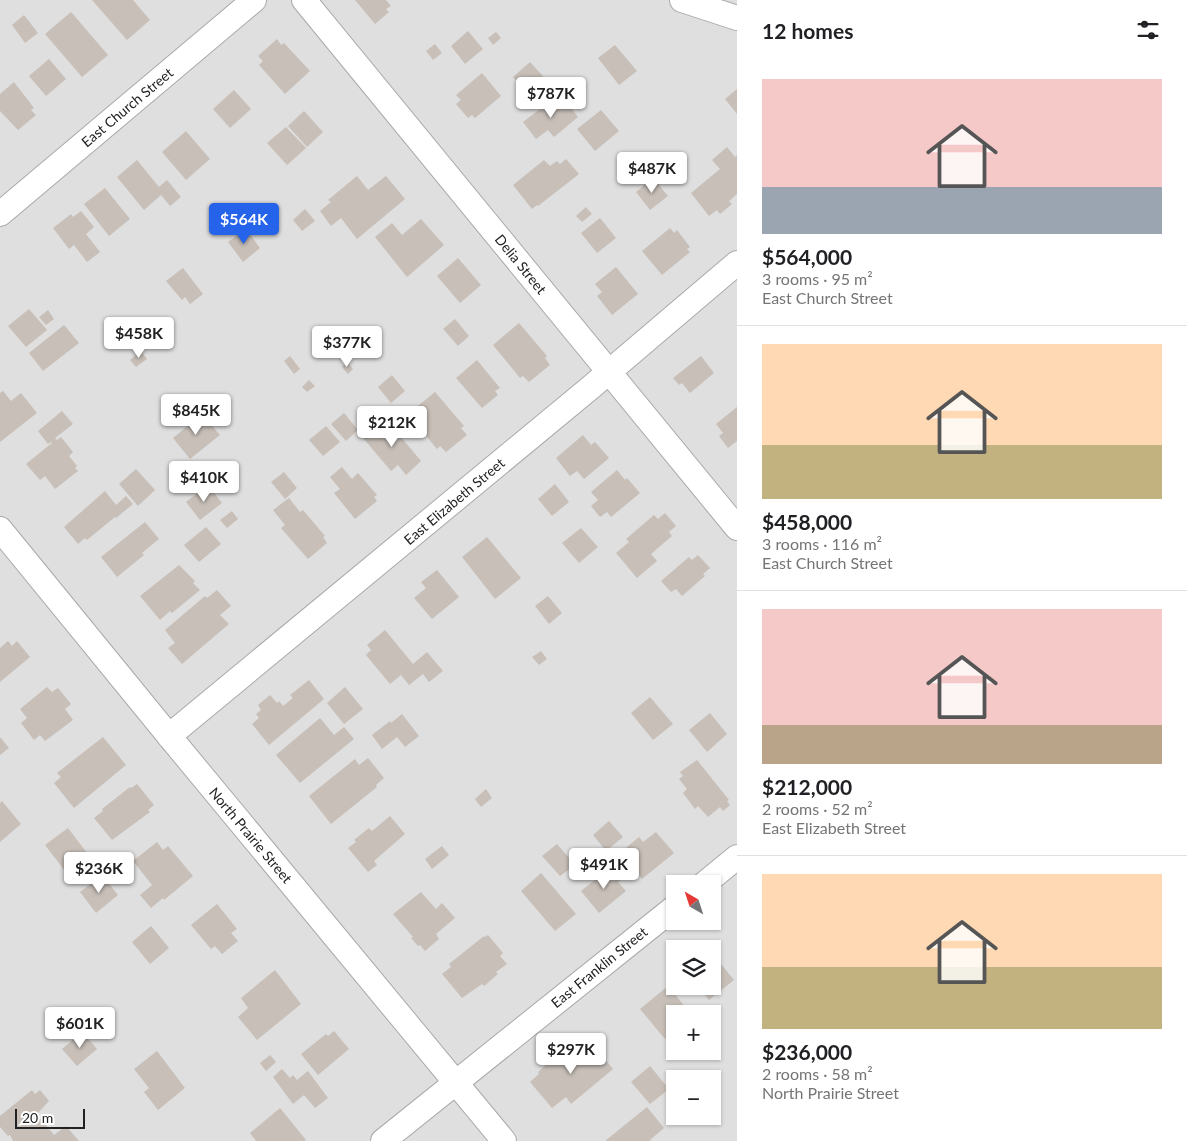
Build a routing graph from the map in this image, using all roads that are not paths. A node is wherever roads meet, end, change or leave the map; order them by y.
1 (254, 0) edge
2 (304, 0) edge
3 (682, 0) edge
4 (737, 18) edge
5 (0, 214) edge
6 (737, 263) edge
7 (609, 372) junction
8 (737, 528) edge
9 (0, 529) edge
10 (169, 736) junction
11 (737, 857) edge
12 (715, 875) edge
13 (666, 914) edge
14 (455, 1082) junction
15 (384, 1141) edge
16 (504, 1141) edge

1 - 5 street, East Church Street
2 - 7 street, Delia Street
3 - 4 street
6 - 7 street, East Elizabeth Street
7 - 8 street, Delia Street
7 - 10 street, East Elizabeth Street
9 - 10 street, North Prairie Street
10 - 14 street, North Prairie Street
11 - 12 street
13 - 14 street, East Franklin Street
14 - 15 street, East Franklin Street
14 - 16 street, North Prairie Street

